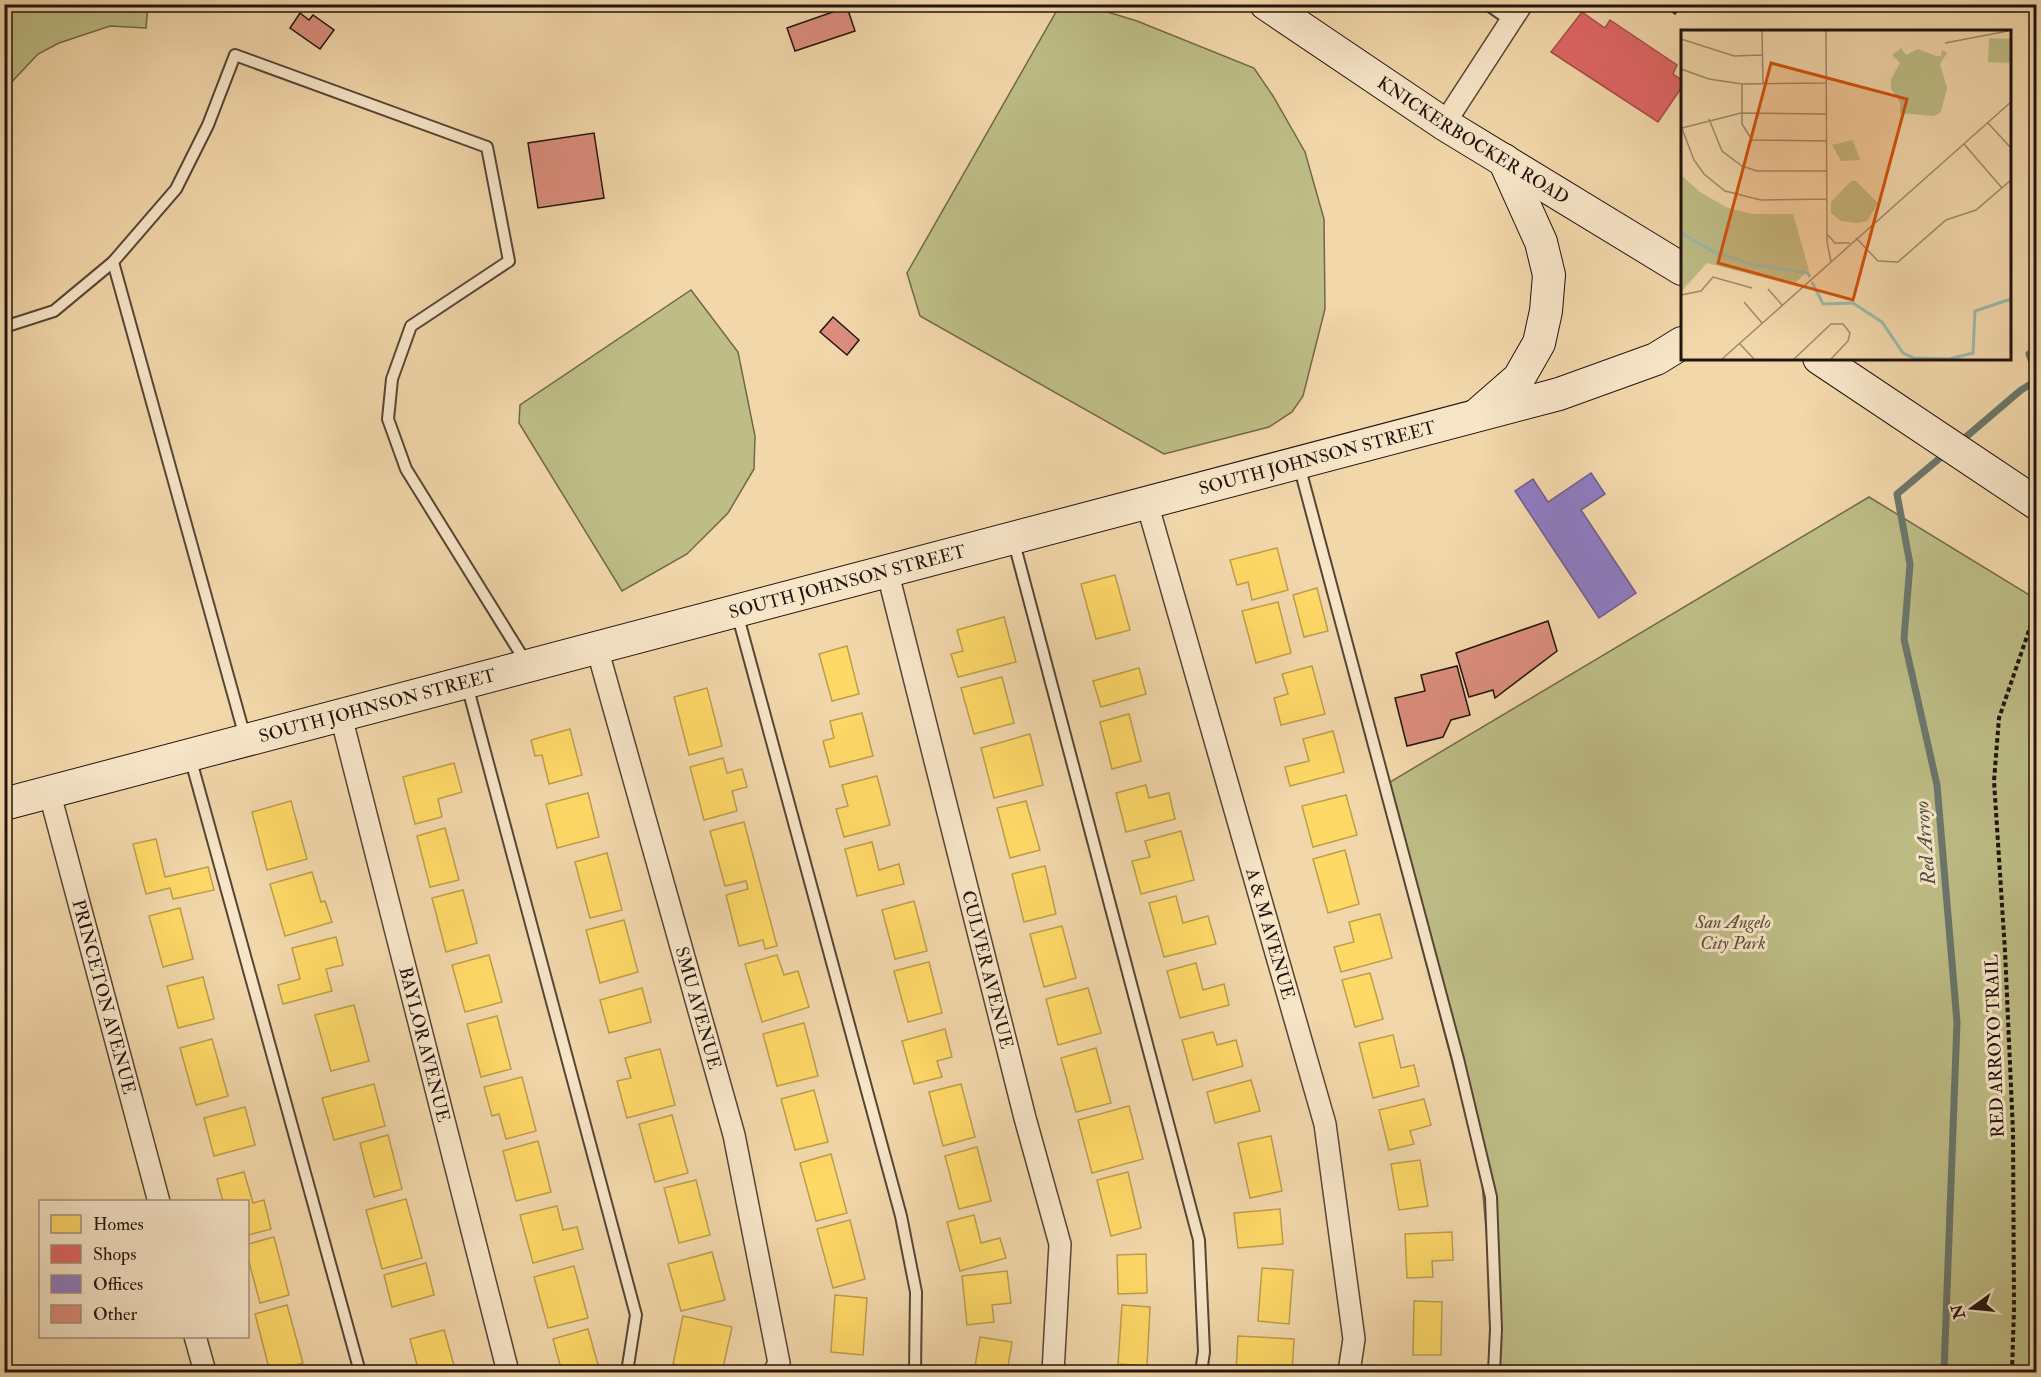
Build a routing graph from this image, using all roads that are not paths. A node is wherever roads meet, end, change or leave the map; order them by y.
1 (1266, 4) edge
2 (1487, 4) edge
3 (1517, 13) edge
4 (1444, 124) junction
5 (1504, 160) junction
6 (113, 262) junction
7 (1681, 268) edge
8 (4, 327) edge
9 (1681, 344) edge
10 (1822, 360) edge
11 (1475, 416) junction
12 (1298, 462) junction
13 (1147, 503) junction
14 (2037, 503) edge
15 (1012, 537) junction
16 (887, 570) junction
17 (736, 610) junction
18 (597, 648) junction
19 (528, 666) junction
20 (466, 682) junction
21 (341, 716) junction
22 (246, 740) junction
23 (190, 754) junction
24 (49, 791) junction
25 (4, 804) edge
26 (158, 1200) edge
27 (196, 1338) edge
28 (205, 1372) edge
29 (360, 1372) edge
30 (507, 1372) edge
31 (627, 1372) edge
32 (774, 1372) edge
33 (915, 1372) edge
34 (1053, 1372) edge
35 (1201, 1372) edge
36 (1349, 1372) edge
37 (1494, 1372) edge

1 - 4 main road, KNICKERBOCKER ROAD
2 - 3 lane
3 - 4 street
4 - 5 main road, KNICKERBOCKER ROAD
5 - 7 main road, KNICKERBOCKER ROAD
5 - 11 main road
6 - 8 lane
6 - 19 lane
6 - 22 lane
9 - 11 main road, SOUTH JOHNSON STREET
10 - 14 main road
11 - 12 main road, SOUTH JOHNSON STREET
12 - 13 main road, SOUTH JOHNSON STREET
12 - 37 lane
13 - 15 main road, SOUTH JOHNSON STREET
13 - 36 street, A & M AVENUE
15 - 16 main road, SOUTH JOHNSON STREET
15 - 35 lane
16 - 17 main road, SOUTH JOHNSON STREET
16 - 34 street, CULVER AVENUE
17 - 18 main road, SOUTH JOHNSON STREET
17 - 33 lane
18 - 19 main road, SOUTH JOHNSON STREET
18 - 32 street, SMU AVENUE
19 - 20 main road, SOUTH JOHNSON STREET
20 - 21 main road, SOUTH JOHNSON STREET
20 - 31 lane
21 - 22 main road, SOUTH JOHNSON STREET
21 - 30 street, BAYLOR AVENUE
22 - 23 main road, SOUTH JOHNSON STREET
23 - 24 main road, SOUTH JOHNSON STREET
23 - 29 lane
24 - 25 main road, SOUTH JOHNSON STREET
24 - 26 street, PRINCETON AVENUE
27 - 28 street

